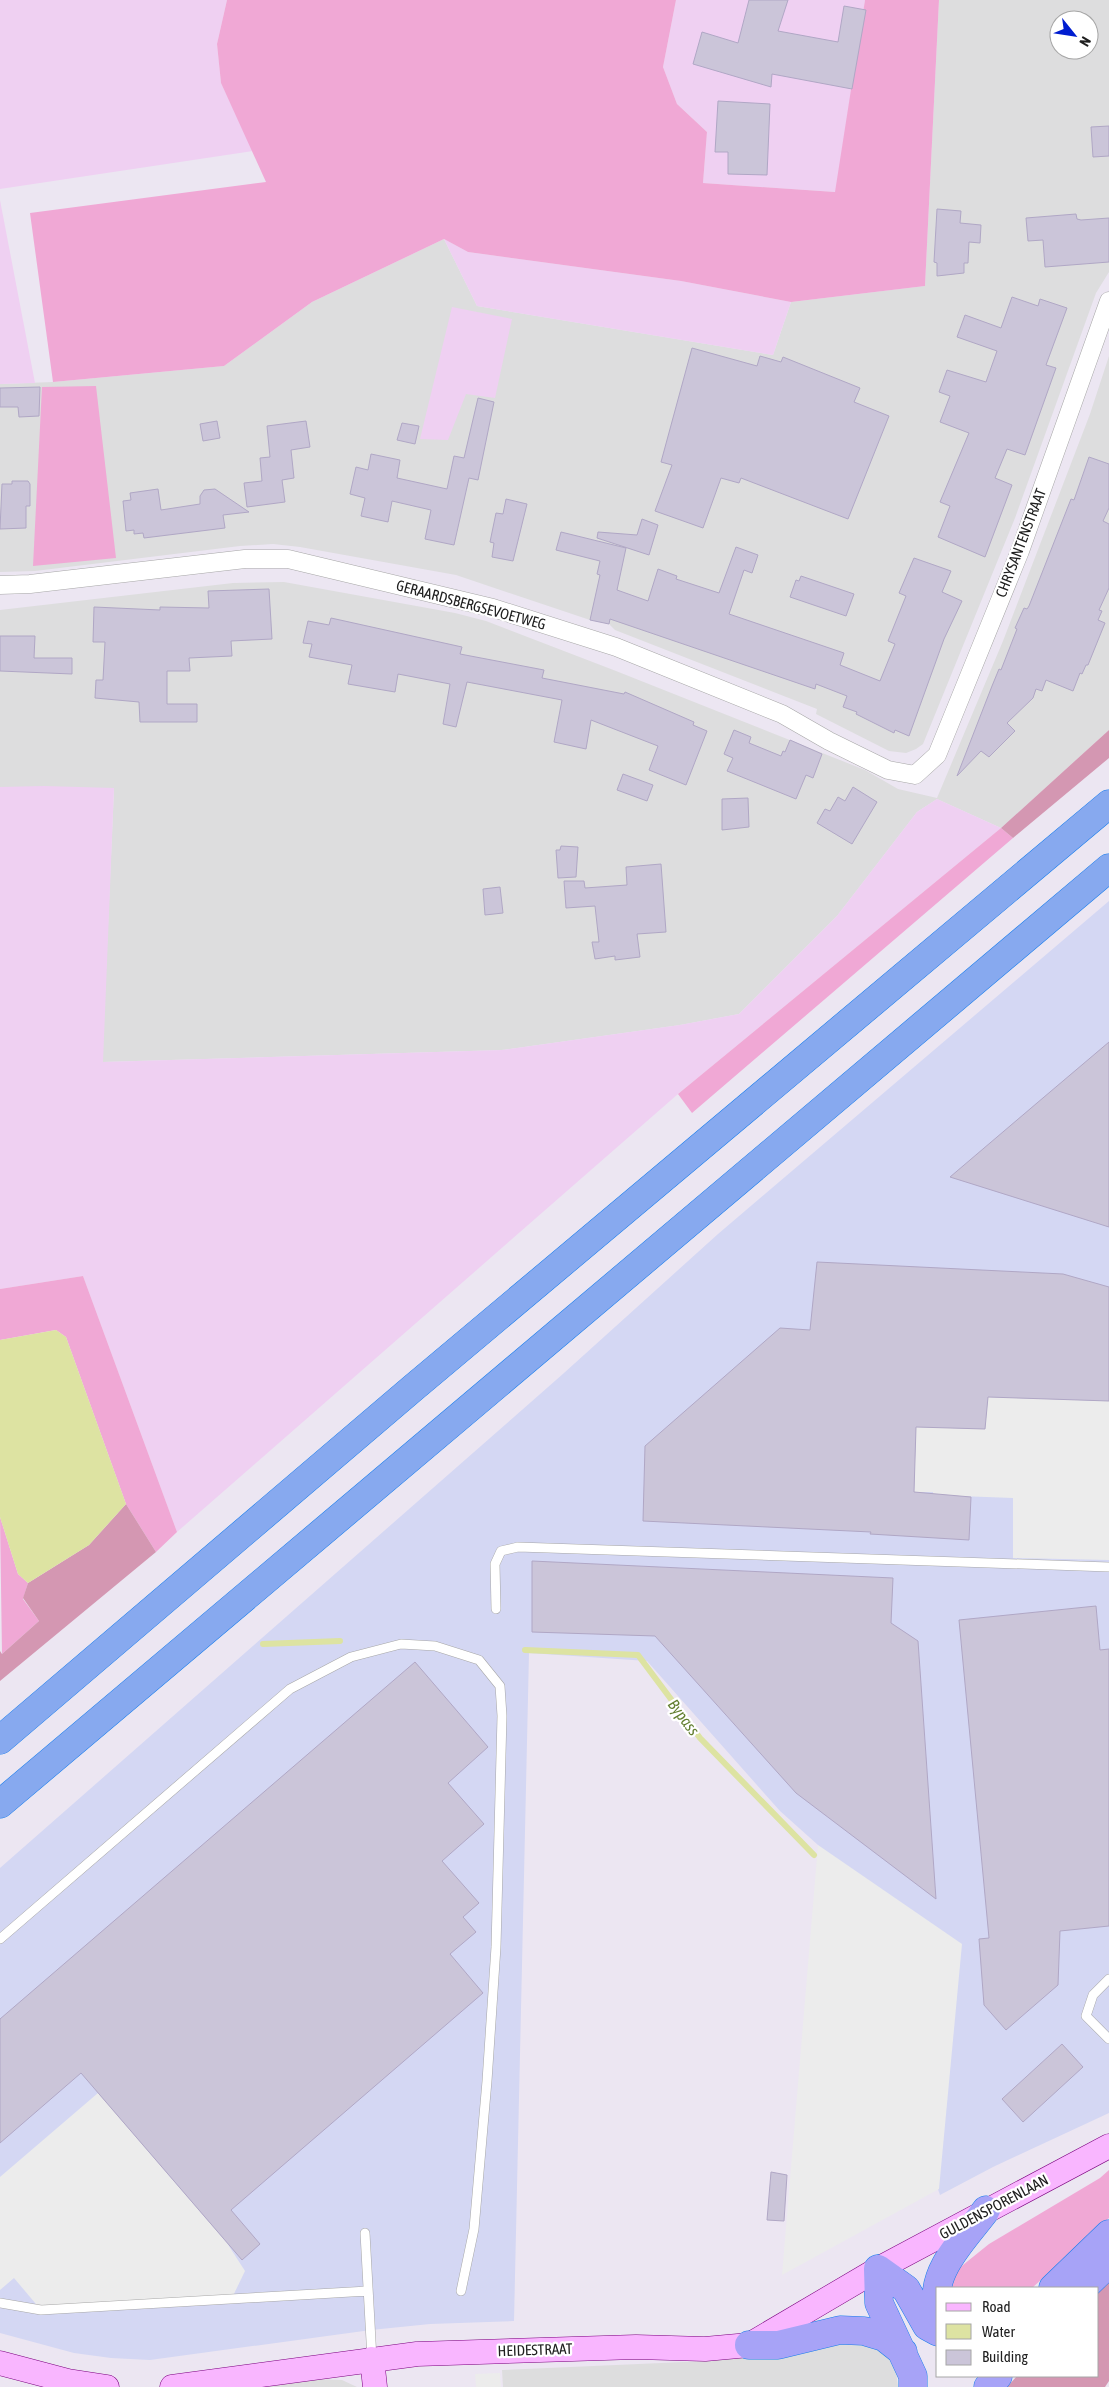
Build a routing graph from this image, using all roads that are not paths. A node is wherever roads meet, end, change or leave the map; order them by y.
1 (1109, 301) edge
2 (0, 585) edge
3 (915, 775) joint
4 (1109, 804) edge
5 (1109, 868) edge
6 (1109, 1567) edge
7 (496, 1609) dead end
8 (0, 1740) edge
9 (0, 1804) edge
10 (0, 1939) edge
11 (1109, 1979) edge
12 (1109, 2040) edge
13 (1109, 2146) edge
14 (986, 2210) junction
15 (365, 2233) dead end
16 (1109, 2234) edge
17 (1109, 2263) edge
18 (878, 2269) junction
19 (936, 2287) edge
20 (1054, 2287) edge
21 (1084, 2287) edge
22 (368, 2291) junction
23 (461, 2291) dead end
24 (0, 2303) edge
25 (936, 2331) edge
26 (749, 2344) junction
27 (903, 2352) junction
28 (372, 2359) junction
29 (0, 2364) edge
30 (997, 2377) edge
31 (107, 2387) edge
32 (172, 2387) edge
33 (375, 2387) edge
34 (914, 2387) edge
35 (988, 2387) edge

1 - 3 street, CHRYSANTENSTRAAT
2 - 3 street, GERAARDSBERGSEVOETWEG
4 - 8 highway
5 - 9 highway
6 - 7 lane
10 - 23 lane
11 - 12 lane
13 - 14 main road, GULDENSPORENLAAN
14 - 18 main road, GULDENSPORENLAAN
14 - 19 highway
15 - 22 lane
16 - 20 highway
17 - 21 highway
18 - 25 highway
18 - 26 main road, HEIDESTRAAT
18 - 27 highway
22 - 24 lane
22 - 28 lane
26 - 27 highway
26 - 28 main road, HEIDESTRAAT
27 - 34 highway
28 - 32 main road, HEIDESTRAAT
28 - 33 main road
29 - 31 main road
30 - 35 highway

